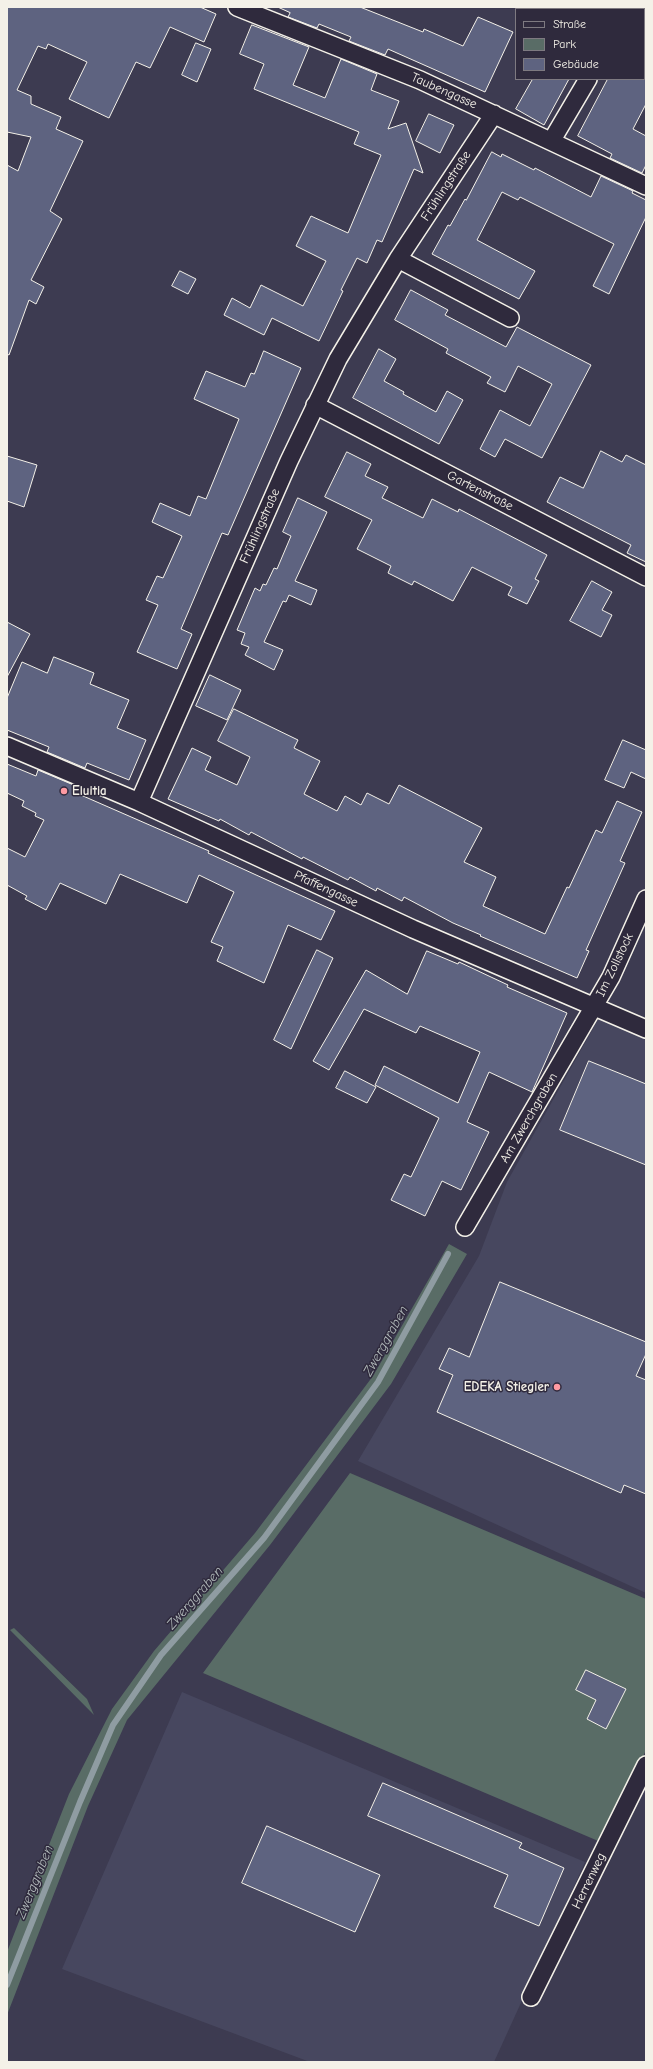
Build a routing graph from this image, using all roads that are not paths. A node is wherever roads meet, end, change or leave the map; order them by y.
1 (237, 7) edge
2 (587, 80) edge
3 (494, 114) junction
4 (552, 140) junction
5 (646, 186) edge
6 (398, 260) junction
7 (510, 318) dead end
8 (314, 406) junction
9 (646, 577) edge
10 (7, 746) edge
11 (139, 802) junction
12 (646, 899) edge
13 (594, 1008) junction
14 (646, 1030) edge
15 (464, 1227) dead end
16 (646, 1765) edge
17 (531, 1997) dead end

1 - 3 street, Taubengasse
2 - 4 street
3 - 4 street, Taubengasse
3 - 6 street, Frühlingstraße
4 - 5 street, Taubengasse
6 - 7 street
6 - 8 street, Frühlingstraße
8 - 9 street, Gartenstraße
8 - 11 street, Frühlingstraße
10 - 11 street, Pfaffengasse
11 - 13 street, Pfaffengasse
12 - 13 street, Im Zollstock
13 - 14 street, Pfaffengasse
13 - 15 street, Am Zwerchgraben
16 - 17 street, Herrenweg

